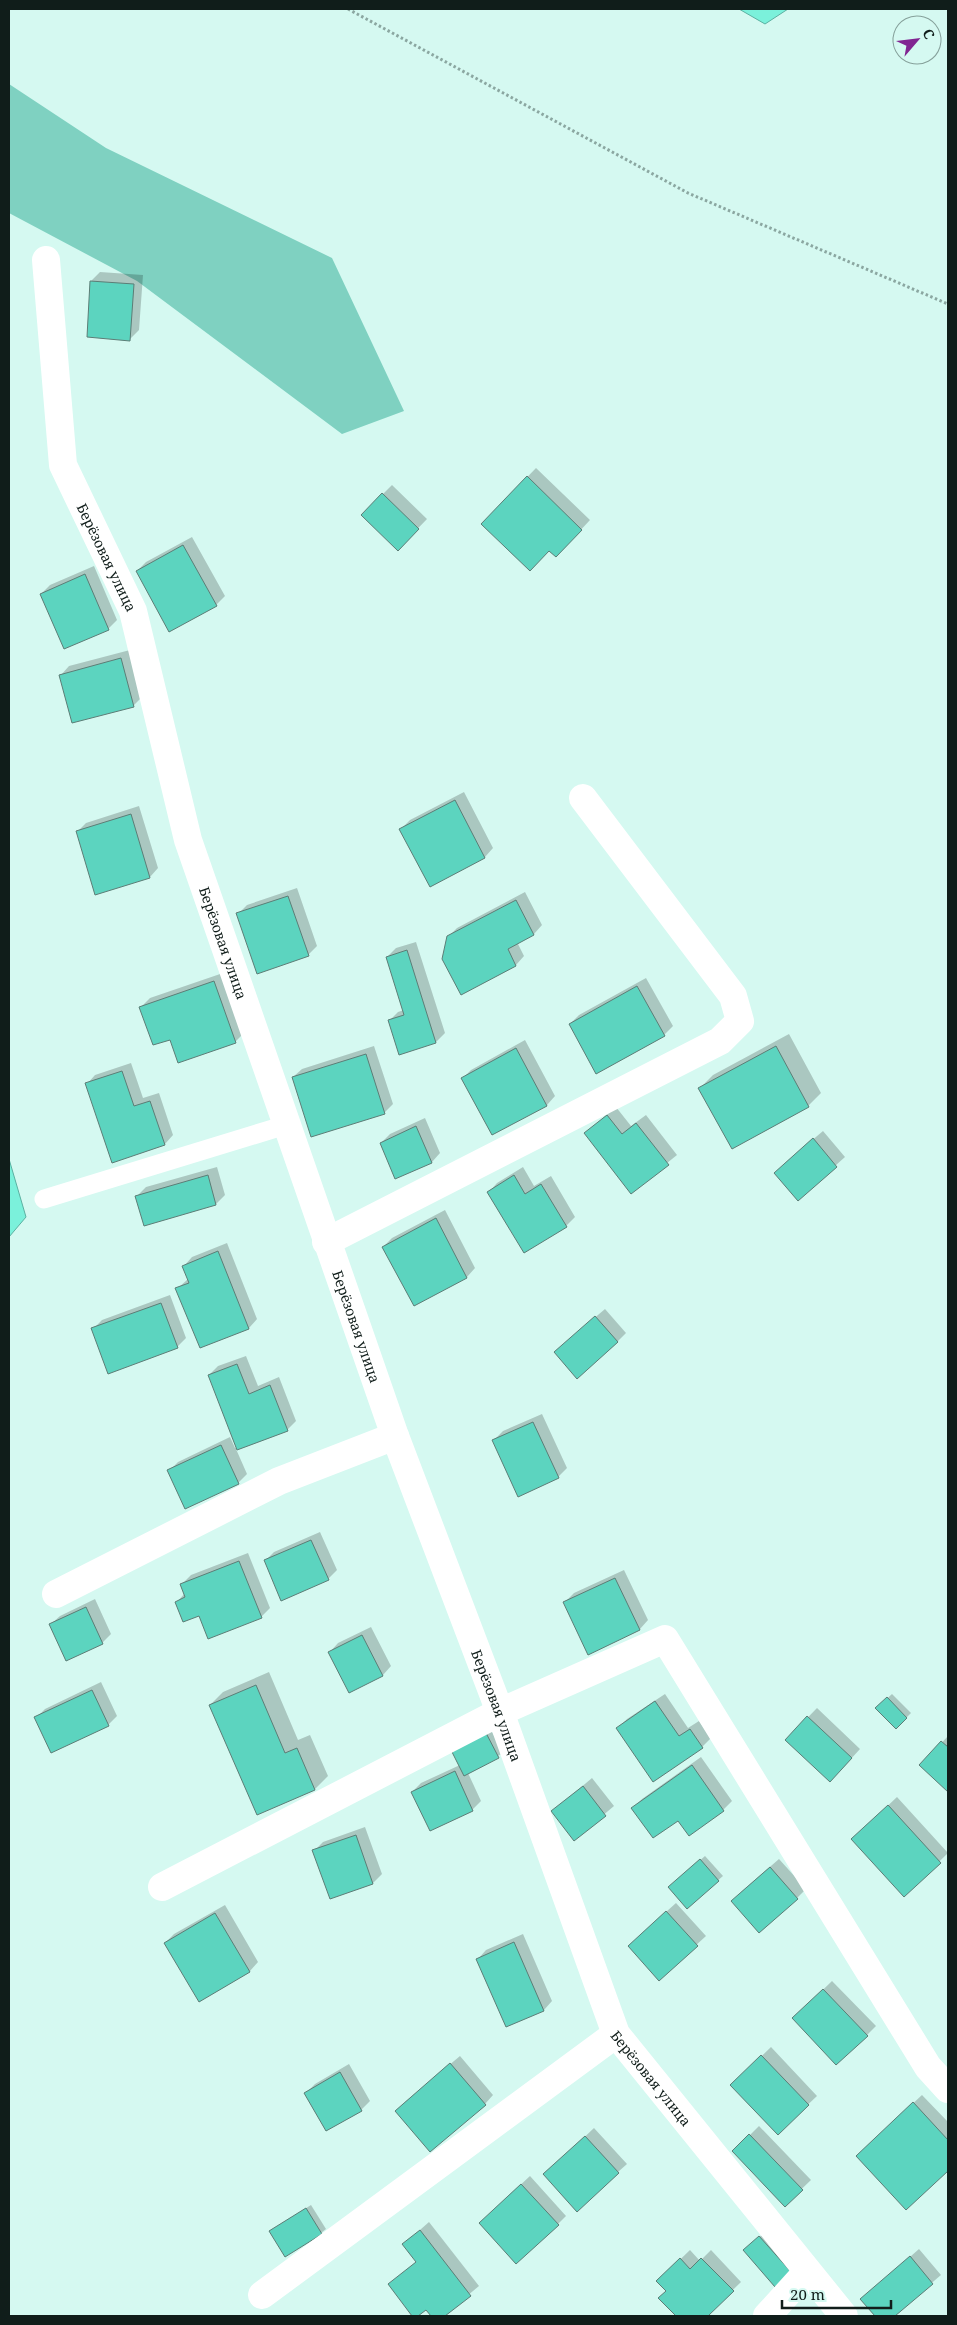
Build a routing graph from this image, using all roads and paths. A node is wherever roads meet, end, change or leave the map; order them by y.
1 (348, 9) edge
2 (46, 260) dead end
3 (948, 304) edge
4 (583, 798) dead end
5 (286, 1126) junction
6 (44, 1199) dead end
7 (326, 1242) junction
8 (395, 1436) junction
9 (56, 1594) dead end
10 (500, 1712) junction
11 (162, 1887) dead end
12 (616, 2034) junction
13 (948, 2089) edge
14 (807, 2272) junction
15 (262, 2295) dead end
16 (766, 2316) edge
17 (844, 2316) edge

1 - 3 path
2 - 5 street, Берёзовая улица
4 - 7 street
5 - 6 lane
5 - 7 street, Берёзовая улица
7 - 8 street, Берёзовая улица
8 - 9 street
8 - 10 street, Берёзовая улица
10 - 11 street
10 - 12 street, Берёзовая улица
10 - 13 street
12 - 14 street, Берёзовая улица
12 - 15 street
14 - 16 street
14 - 17 street, Берёзовая улица

